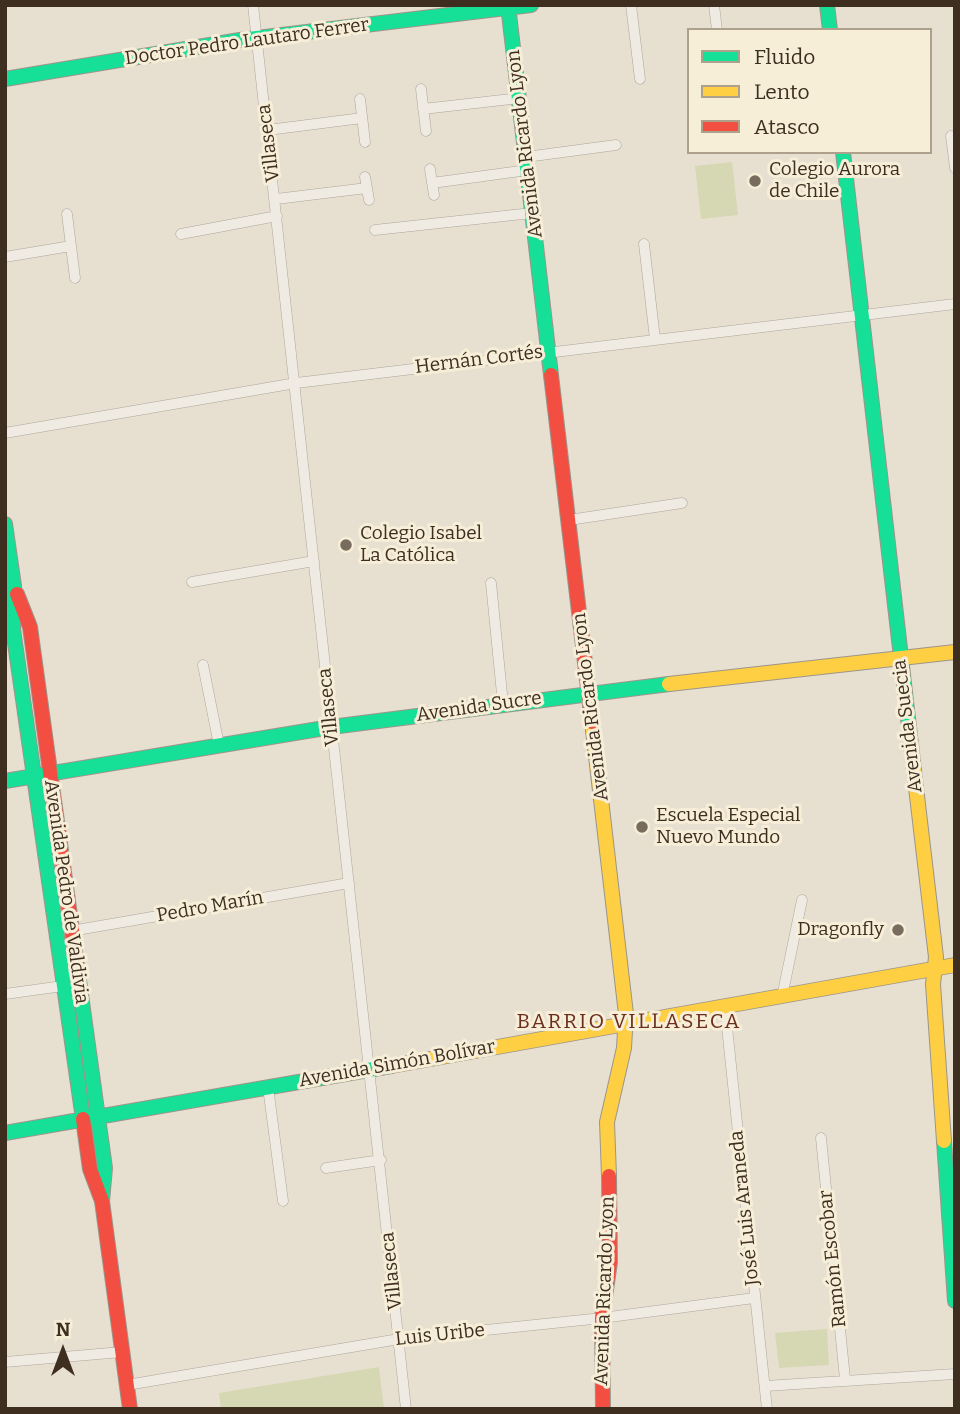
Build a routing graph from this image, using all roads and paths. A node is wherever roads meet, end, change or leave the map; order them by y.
1 (253, 5) edge
2 (531, 5) edge
3 (631, 5) edge
4 (714, 5) edge
5 (827, 5) edge
6 (509, 7) edge
7 (717, 28) edge
8 (830, 28) edge
9 (257, 38) junction
10 (5, 79) edge
11 (640, 79) dead end
12 (421, 89) dead end
13 (520, 98) junction
14 (360, 99) dead end
15 (423, 109) junction
16 (362, 118) junction
17 (268, 130) junction
18 (426, 131) dead end
19 (951, 136) dead end
20 (365, 142) dead end
21 (616, 145) dead end
22 (843, 154) edge
23 (527, 163) junction
24 (955, 168) edge
25 (430, 169) dead end
26 (365, 177) dead end
27 (432, 183) junction
28 (367, 188) junction
29 (434, 195) dead end
30 (276, 199) junction
31 (369, 200) dead end
32 (532, 213) junction
33 (66, 215) dead end
34 (277, 215) junction
35 (375, 230) dead end
36 (181, 234) dead end
37 (644, 244) dead end
38 (71, 246) junction
39 (5, 257) edge
40 (75, 278) dead end
41 (955, 304) edge
42 (860, 316) junction
43 (654, 340) junction
44 (551, 351) junction
45 (296, 383) junction
46 (5, 433) edge
47 (682, 503) dead end
48 (569, 520) junction
49 (5, 524) edge
50 (314, 561) junction
51 (192, 582) dead end
52 (491, 583) dead end
53 (14, 586) junction
54 (30, 627) junction
55 (9, 629) edge
56 (955, 652) edge
57 (900, 658) junction
58 (203, 665) dead end
59 (589, 693) junction
60 (503, 704) junction
61 (331, 727) junction
62 (219, 746) junction
63 (49, 775) junction
64 (33, 777) junction
65 (5, 781) edge
66 (349, 883) junction
67 (802, 900) dead end
68 (71, 932) junction
69 (955, 965) edge
70 (934, 969) junction
71 (63, 986) junction
72 (5, 994) edge
73 (782, 997) junction
74 (725, 1007) junction
75 (626, 1024) junction
76 (370, 1068) junction
77 (268, 1087) junction
78 (99, 1119) junction
79 (83, 1121) junction
80 (5, 1133) edge
81 (821, 1138) dead end
82 (381, 1160) junction
83 (326, 1168) dead end
84 (103, 1200) junction
85 (283, 1201) dead end
86 (754, 1298) junction
87 (955, 1301) edge
88 (602, 1318) junction
89 (399, 1339) junction
90 (122, 1352) junction
91 (5, 1362) edge
92 (955, 1374) edge
93 (845, 1380) junction
94 (127, 1385) junction
95 (765, 1386) junction
96 (131, 1409) edge
97 (406, 1409) edge
98 (603, 1409) edge
99 (767, 1409) edge

1 - 9 street, Villaseca
2 - 6 street, Doctor Pedro Lautaro Ferrer
3 - 11 street
4 - 7 street
5 - 8 street
6 - 9 street, Doctor Pedro Lautaro Ferrer
6 - 13 street, Avenida Ricardo Lyon
9 - 10 street, Doctor Pedro Lautaro Ferrer
9 - 17 street, Villaseca
12 - 15 street
13 - 15 street
13 - 23 street, Avenida Ricardo Lyon
14 - 16 street
15 - 18 street
16 - 17 street
16 - 20 street
17 - 30 street, Villaseca
19 - 24 street
21 - 23 street
22 - 42 street, Avenida Suecia
23 - 27 street
23 - 32 street, Avenida Ricardo Lyon
25 - 27 street
26 - 28 street
27 - 29 street
28 - 30 street
28 - 31 street
30 - 34 street, Villaseca
32 - 35 street
32 - 44 street, Avenida Ricardo Lyon
33 - 38 street
34 - 36 street
34 - 45 street, Villaseca
37 - 43 street
38 - 39 street
38 - 40 street
41 - 42 street, Hernán Cortés
42 - 43 street, Hernán Cortés
42 - 57 street, Avenida Suecia
43 - 44 street, Hernán Cortés
44 - 45 street, Hernán Cortés
44 - 48 street, Avenida Ricardo Lyon
45 - 46 street, Hernán Cortés
45 - 50 street, Villaseca
47 - 48 street
48 - 59 street, Avenida Ricardo Lyon
49 - 53 street, Avenida Pedro de Valdivia
50 - 51 street
50 - 61 street, Villaseca
52 - 60 street
53 - 54 street, Avenida Pedro de Valdivia
53 - 55 street, Avenida Pedro de Valdivia
54 - 55 street
54 - 63 street, Avenida Pedro de Valdivia
55 - 64 street, Avenida Pedro de Valdivia
56 - 57 street, Avenida Sucre
57 - 59 street, Avenida Sucre
57 - 70 street, Avenida Suecia
58 - 62 street
59 - 60 street, Avenida Sucre
59 - 75 street, Avenida Ricardo Lyon
60 - 61 street, Avenida Sucre
61 - 62 street, Avenida Sucre
61 - 66 street, Villaseca
62 - 63 street, Avenida Sucre
63 - 64 street, Avenida Sucre
63 - 68 street, Avenida Pedro de Valdivia
64 - 65 street, Avenida Sucre
64 - 71 street, Avenida Pedro de Valdivia
66 - 68 street, Pedro Marín
66 - 76 street, Villaseca
67 - 73 street
68 - 78 street, Avenida Pedro de Valdivia
69 - 70 street, Avenida Simón Bolívar
70 - 73 street, Avenida Simón Bolívar
70 - 87 street, Avenida Suecia
71 - 72 street
71 - 79 street, Avenida Pedro de Valdivia
73 - 74 street, Avenida Simón Bolívar
74 - 75 street, Avenida Simón Bolívar
74 - 86 street, José Luis Araneda
75 - 76 street, Avenida Simón Bolívar
75 - 88 street, Avenida Ricardo Lyon
76 - 77 street, Avenida Simón Bolívar
76 - 82 street, Villaseca
77 - 78 street, Avenida Simón Bolívar
77 - 85 street
78 - 79 street, Avenida Simón Bolívar
78 - 84 street, Avenida Pedro de Valdivia
79 - 80 street, Avenida Simón Bolívar
79 - 84 street, Avenida Pedro de Valdivia
81 - 93 street, Ramón Escobar
82 - 83 street
82 - 89 street, Villaseca
84 - 90 street, Avenida Pedro de Valdivia
86 - 88 street, Luis Uribe
86 - 95 street, José Luis Araneda
88 - 89 street, Luis Uribe
88 - 98 street, Avenida Ricardo Lyon
89 - 94 street, Luis Uribe
89 - 97 street, Villaseca
90 - 91 street
90 - 94 street, Avenida Pedro de Valdivia
92 - 93 street
93 - 95 street
94 - 96 street, Avenida Pedro de Valdivia
95 - 99 street, José Luis Araneda

